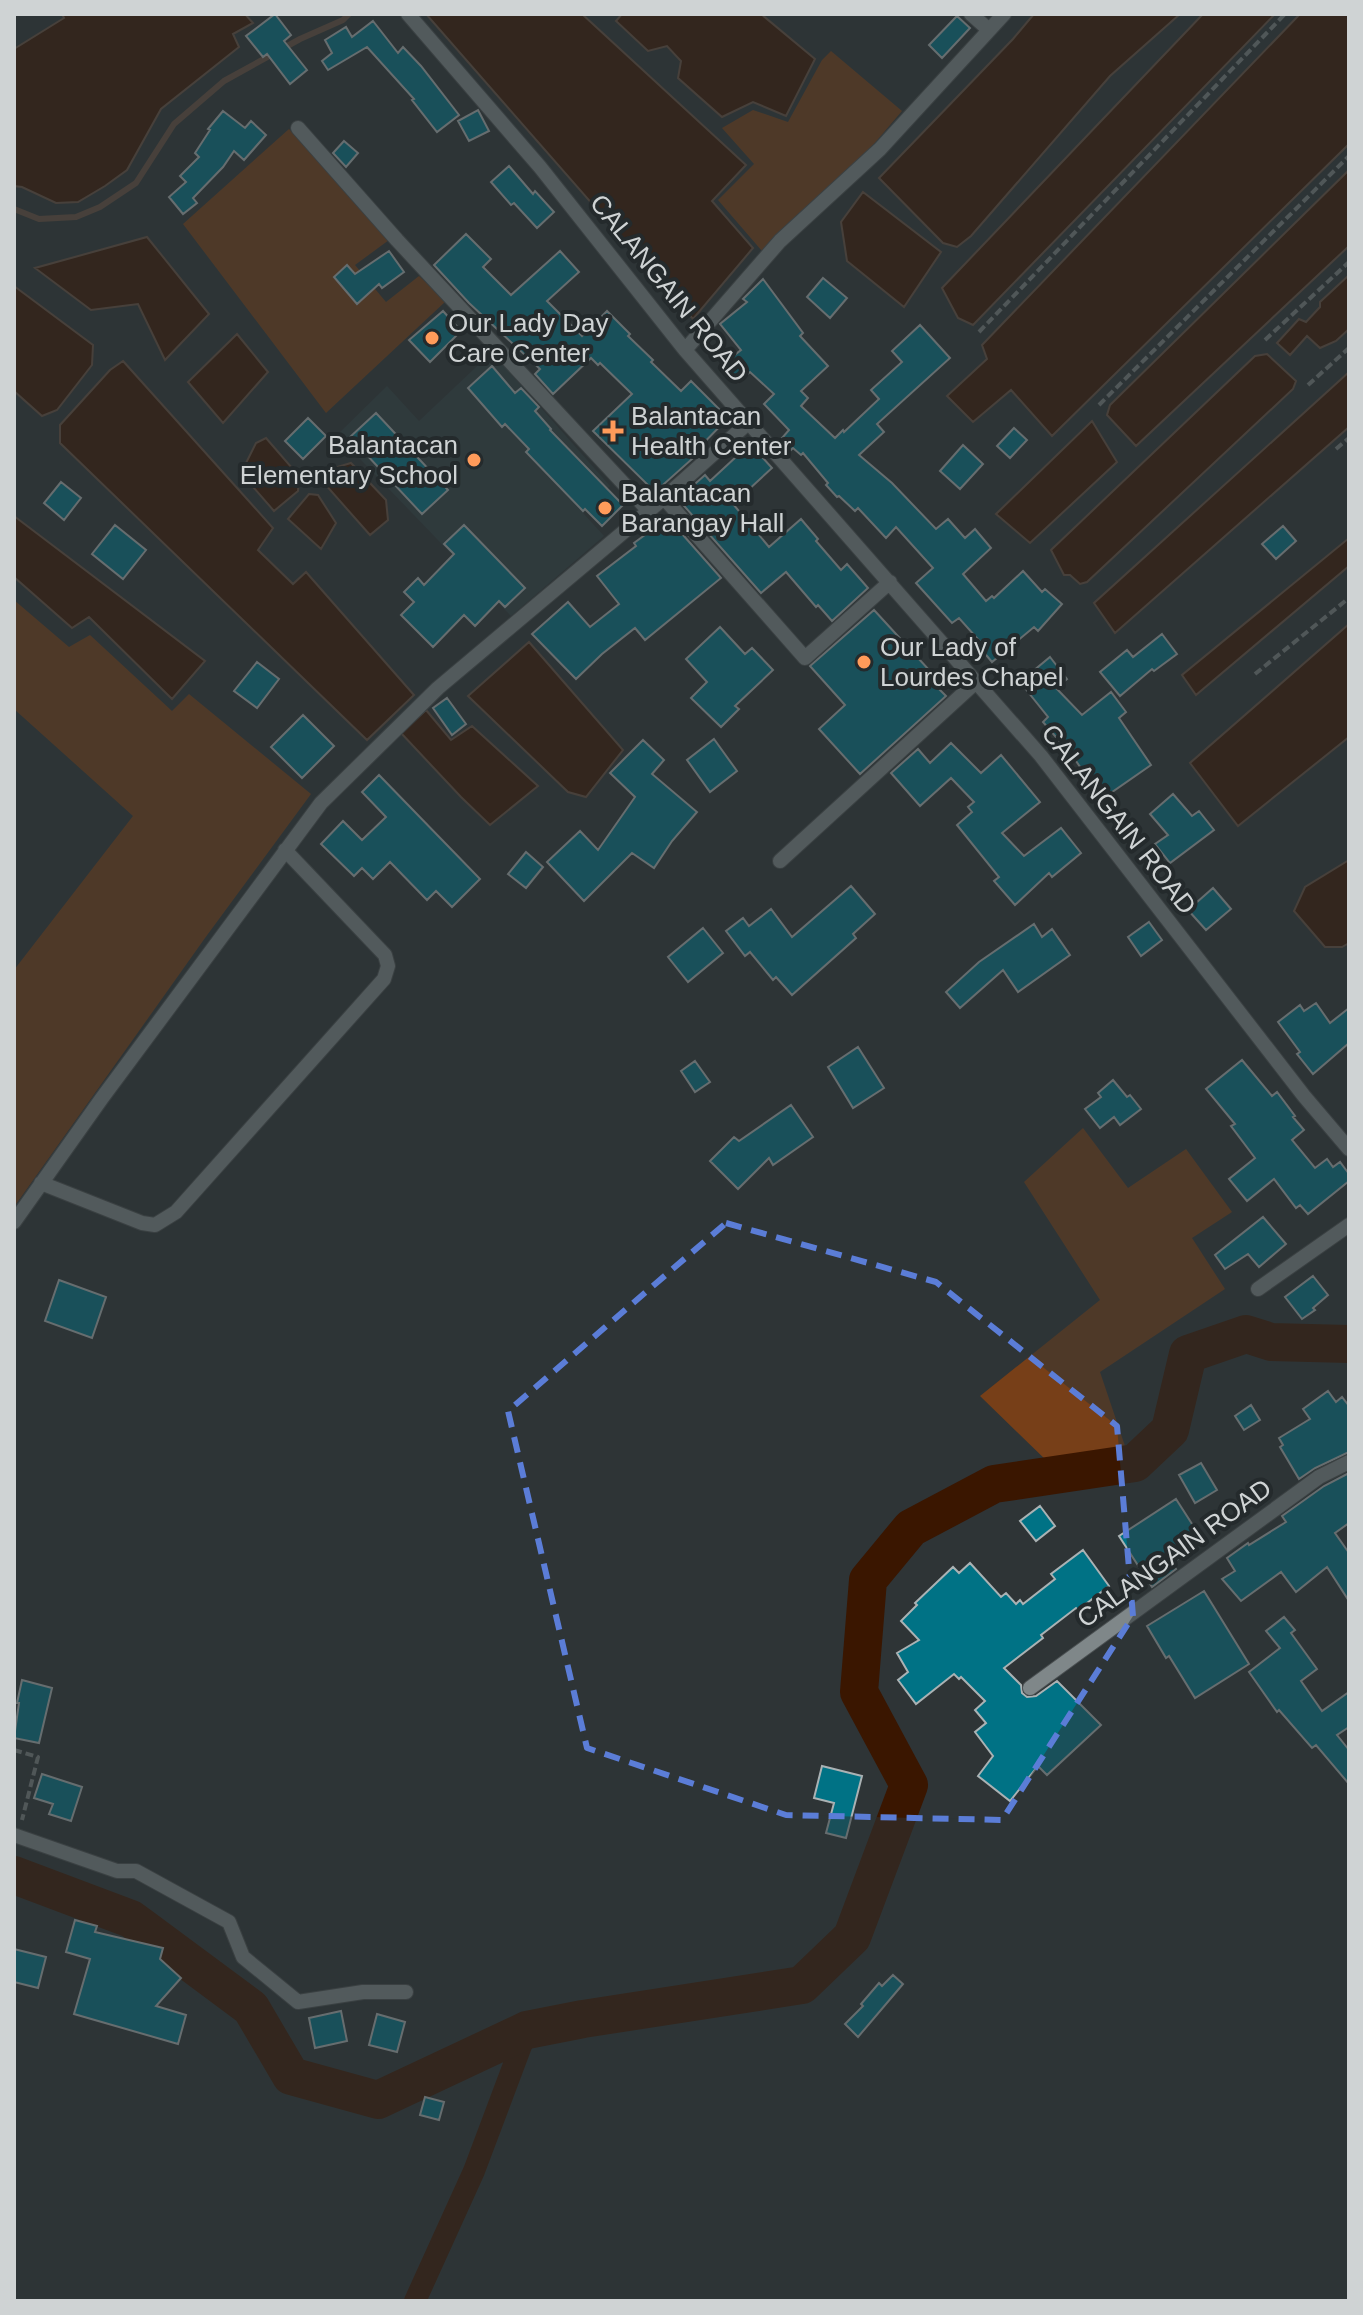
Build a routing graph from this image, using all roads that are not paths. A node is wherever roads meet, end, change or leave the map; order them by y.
1 (408, 14) edge
2 (971, 14) edge
3 (1004, 14) edge
4 (989, 30) junction
5 (298, 128) dead end
6 (685, 350) junction
7 (749, 422) junction
8 (664, 498) junction
9 (649, 511) junction
10 (890, 582) junction
11 (977, 681) junction
12 (285, 850) junction
13 (780, 861) dead end
14 (1349, 1149) edge
15 (41, 1183) junction
16 (14, 1222) edge
17 (1349, 1225) edge
18 (1258, 1289) dead end
19 (1349, 1462) edge
20 (1030, 1688) dead end
21 (16, 1836) edge
22 (406, 1992) dead end

1 - 6 street, CALANGAIN ROAD
2 - 4 street
3 - 4 street
4 - 6 street
5 - 9 street
6 - 7 street, CALANGAIN ROAD
7 - 8 street
7 - 10 street, CALANGAIN ROAD
8 - 9 street
8 - 10 street
9 - 12 street
10 - 11 street, CALANGAIN ROAD
11 - 13 street
11 - 14 street, CALANGAIN ROAD
12 - 15 street
12 - 15 street
15 - 16 street
17 - 18 street
19 - 20 street, CALANGAIN ROAD
21 - 22 street

